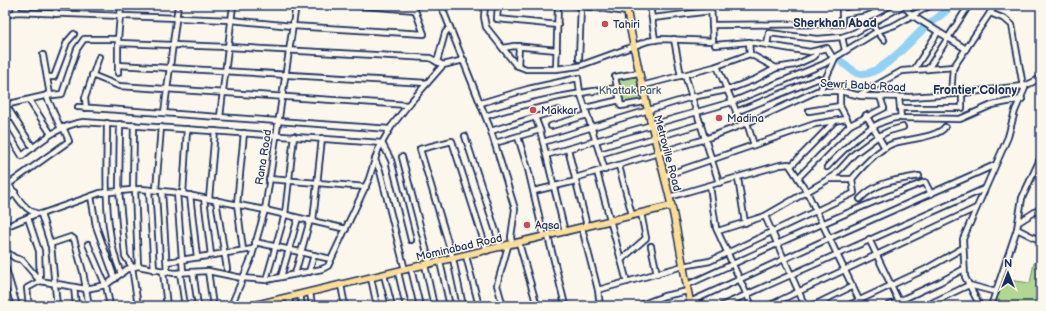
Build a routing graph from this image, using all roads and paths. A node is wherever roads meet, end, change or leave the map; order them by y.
1 (16, 5) edge
2 (55, 5) edge
3 (121, 5) edge
4 (178, 5) edge
5 (233, 5) edge
6 (296, 5) edge
7 (354, 5) edge
8 (441, 5) edge
9 (485, 5) edge
10 (498, 5) edge
11 (558, 5) edge
12 (575, 5) edge
13 (635, 5) edge
14 (650, 5) edge
15 (742, 5) edge
16 (842, 5) edge
17 (876, 5) edge
18 (904, 5) edge
19 (931, 5) edge
20 (969, 5) edge
21 (989, 5) edge
22 (581, 6) edge
23 (995, 6) edge
24 (414, 7) edge
25 (711, 7) edge
26 (626, 8) edge
27 (5, 9) edge
28 (17, 12) junction
29 (56, 14) junction
30 (842, 14) junction
31 (990, 14) junction
32 (6, 15) edge
33 (120, 16) junction
34 (913, 16) junction
35 (653, 18) junction
36 (176, 19) junction
37 (230, 20) junction
38 (872, 23) junction
39 (558, 25) junction
40 (712, 25) junction
41 (292, 26) junction
42 (450, 27) junction
43 (878, 31) junction
44 (938, 32) junction
45 (74, 34) dead end
46 (842, 37) junction
47 (948, 38) junction
48 (674, 39) junction
49 (655, 40) junction
50 (884, 40) dead end
51 (118, 41) junction
52 (749, 42) junction
53 (172, 45) junction
54 (715, 45) dead end
55 (767, 45) junction
56 (228, 46) junction
57 (519, 46) junction
58 (503, 48) junction
59 (633, 48) junction
60 (966, 49) junction
61 (557, 50) junction
62 (845, 50) junction
63 (289, 51) junction
64 (817, 51) junction
65 (750, 54) junction
66 (42, 55) dead end
67 (99, 56) dead end
68 (834, 57) junction
69 (578, 58) dead end
70 (464, 60) junction
71 (437, 62) junction
72 (118, 65) junction
73 (443, 65) junction
74 (518, 66) junction
75 (717, 66) junction
76 (169, 67) junction
77 (954, 67) junction
78 (776, 68) junction
79 (556, 69) junction
80 (928, 69) junction
81 (225, 70) junction
82 (914, 70) junction
83 (118, 73) dead end
84 (285, 74) junction
85 (638, 74) junction
86 (92, 75) junction
87 (683, 75) junction
88 (47, 77) junction
89 (1041, 78) edge
90 (825, 80) junction
91 (427, 83) junction
92 (641, 86) junction
93 (1023, 86) junction
94 (617, 88) junction
95 (167, 90) junction
96 (727, 90) junction
97 (820, 91) junction
98 (840, 91) junction
99 (580, 92) junction
100 (962, 93) junction
101 (222, 94) junction
102 (952, 94) junction
103 (48, 95) junction
104 (859, 95) junction
105 (692, 97) junction
106 (880, 97) junction
107 (899, 97) junction
108 (281, 98) junction
109 (1022, 99) junction
110 (29, 100) junction
111 (620, 100) junction
112 (645, 102) junction
113 (732, 102) junction
114 (481, 103) junction
115 (5, 105) edge
116 (408, 105) junction
117 (840, 106) junction
118 (78, 107) dead end
119 (86, 108) junction
120 (585, 108) junction
121 (900, 108) junction
122 (558, 110) dead end
123 (647, 111) junction
124 (697, 111) junction
125 (809, 111) dead end
126 (736, 112) junction
127 (164, 113) junction
128 (587, 115) junction
129 (866, 115) junction
130 (486, 116) junction
131 (220, 117) junction
132 (535, 117) junction
133 (901, 117) junction
134 (846, 119) junction
135 (278, 121) junction
136 (835, 121) junction
137 (107, 123) junction
138 (120, 124) junction
139 (701, 124) junction
140 (744, 124) junction
141 (134, 125) junction
142 (650, 125) junction
143 (850, 125) junction
144 (551, 126) dead end
145 (161, 127) junction
146 (591, 127) junction
147 (873, 127) junction
148 (903, 127) dead end
149 (945, 127) dead end
150 (5, 128) edge
151 (62, 128) junction
152 (187, 129) junction
153 (390, 129) junction
154 (540, 130) junction
155 (215, 131) junction
156 (491, 131) junction
157 (244, 133) junction
158 (51, 134) junction
159 (276, 135) junction
160 (294, 136) junction
161 (465, 136) dead end
162 (518, 136) junction
163 (879, 136) junction
164 (322, 138) junction
165 (654, 138) junction
166 (705, 139) junction
167 (595, 141) junction
168 (543, 142) junction
169 (382, 143) junction
170 (495, 143) junction
171 (754, 145) junction
172 (33, 148) junction
173 (885, 148) junction
174 (568, 149) junction
175 (600, 154) junction
176 (658, 154) junction
177 (546, 155) junction
178 (402, 157) dead end
179 (1041, 157) edge
180 (375, 160) junction
181 (712, 160) junction
182 (619, 166) junction
183 (790, 166) junction
184 (827, 166) dead end
185 (995, 166) junction
186 (605, 170) junction
187 (597, 172) junction
188 (664, 176) junction
189 (919, 176) dead end
190 (5, 178) edge
191 (738, 178) junction
192 (798, 178) junction
193 (269, 179) junction
194 (575, 179) junction
195 (830, 179) junction
196 (852, 179) junction
197 (289, 181) junction
198 (318, 182) junction
199 (719, 183) junction
200 (9, 184) junction
201 (555, 186) junction
202 (710, 186) junction
203 (366, 187) junction
204 (984, 188) junction
205 (134, 189) junction
206 (119, 190) junction
207 (149, 190) junction
208 (156, 190) junction
209 (162, 191) junction
210 (534, 191) junction
211 (15, 192) junction
212 (106, 192) junction
213 (807, 192) junction
214 (177, 193) junction
215 (854, 193) junction
216 (183, 194) junction
217 (931, 194) junction
218 (190, 195) junction
219 (91, 196) junction
220 (669, 197) junction
221 (207, 198) junction
222 (860, 199) junction
223 (216, 200) junction
224 (5, 201) edge
225 (237, 204) junction
226 (865, 205) junction
227 (671, 206) junction
228 (976, 208) junction
229 (1041, 208) edge
230 (264, 210) junction
231 (816, 210) junction
232 (641, 213) junction
233 (36, 214) junction
234 (41, 214) junction
235 (285, 214) junction
236 (632, 215) junction
237 (766, 216) junction
238 (28, 218) junction
239 (298, 218) junction
240 (312, 221) junction
241 (610, 221) junction
242 (1019, 222) junction
243 (745, 223) junction
244 (822, 223) junction
245 (5, 227) edge
246 (585, 227) junction
247 (346, 229) junction
248 (1017, 229) junction
249 (718, 231) junction
250 (772, 231) junction
251 (565, 232) junction
252 (546, 236) junction
253 (830, 238) junction
254 (869, 239) junction
255 (411, 240) dead end
256 (1041, 241) edge
257 (255, 242) junction
258 (50, 244) junction
259 (88, 244) dead end
260 (513, 244) junction
261 (778, 244) junction
262 (276, 246) junction
263 (651, 246) dead end
264 (501, 247) junction
265 (963, 248) junction
266 (254, 249) junction
267 (289, 249) junction
268 (243, 250) junction
269 (5, 251) edge
270 (487, 251) junction
271 (302, 252) junction
272 (223, 253) junction
273 (727, 253) junction
274 (211, 255) junction
275 (314, 255) junction
276 (838, 255) junction
277 (876, 255) junction
278 (466, 256) junction
279 (197, 257) junction
280 (182, 259) junction
281 (331, 259) junction
282 (453, 259) junction
283 (784, 259) junction
284 (621, 260) junction
285 (167, 262) junction
286 (440, 262) junction
287 (732, 264) junction
288 (427, 265) junction
289 (5, 266) edge
290 (138, 266) junction
291 (682, 266) junction
292 (132, 267) junction
293 (227, 269) dead end
294 (408, 269) junction
295 (846, 269) junction
296 (964, 269) junction
297 (154, 270) junction
298 (208, 271) junction
299 (165, 272) junction
300 (182, 272) junction
301 (193, 272) junction
302 (309, 272) junction
303 (398, 272) junction
304 (122, 274) junction
305 (295, 274) junction
306 (657, 274) junction
307 (384, 275) junction
308 (792, 275) junction
309 (281, 277) junction
310 (242, 278) junction
311 (371, 278) junction
312 (115, 279) junction
313 (266, 280) junction
314 (739, 280) junction
315 (40, 281) junction
316 (627, 282) junction
317 (56, 283) junction
318 (341, 285) junction
319 (969, 285) junction
320 (106, 286) junction
321 (853, 286) junction
322 (891, 286) junction
323 (74, 287) junction
324 (687, 288) junction
325 (86, 289) junction
326 (598, 290) junction
327 (799, 291) junction
328 (310, 292) junction
329 (996, 292) junction
330 (300, 294) junction
331 (746, 294) junction
332 (289, 297) junction
333 (5, 301) edge
334 (859, 301) junction
335 (278, 303) edge
336 (691, 304) edge
337 (900, 304) edge
338 (263, 305) edge
339 (644, 305) edge
340 (7, 306) edge
341 (17, 306) edge
342 (29, 306) edge
343 (57, 306) edge
344 (76, 306) edge
345 (89, 306) edge
346 (110, 306) edge
347 (138, 306) edge
348 (167, 306) edge
349 (185, 306) edge
350 (198, 306) edge
351 (214, 306) edge
352 (231, 306) edge
353 (251, 306) edge
354 (290, 306) edge
355 (302, 306) edge
356 (312, 306) edge
357 (345, 306) edge
358 (377, 306) edge
359 (392, 306) edge
360 (406, 306) edge
361 (420, 306) edge
362 (434, 306) edge
363 (450, 306) edge
364 (463, 306) edge
365 (479, 306) edge
366 (503, 306) edge
367 (537, 306) edge
368 (559, 306) edge
369 (567, 306) edge
370 (600, 306) edge
371 (638, 306) edge
372 (721, 306) edge
373 (752, 306) edge
374 (768, 306) edge
375 (806, 306) edge
376 (812, 306) edge
377 (847, 306) edge
378 (862, 306) edge
379 (888, 306) edge
380 (925, 306) edge
381 (980, 306) edge
382 (991, 306) edge

1 - 28 street
2 - 29 street
3 - 33 street
4 - 36 street
5 - 37 street
6 - 41 street, Rana Road
7 - 24 street
8 - 42 street
9 - 58 street
10 - 39 street
11 - 39 street
12 - 22 street
13 - 26 street
14 - 35 street
15 - 25 street
16 - 30 street
17 - 30 street
18 - 34 street
18 - 38 street
19 - 34 street
20 - 47 street
21 - 23 street
22 - 26 street
22 - 69 street
23 - 31 street
24 - 41 street
25 - 35 street
25 - 40 street
26 - 59 main road, Metroville Road
27 - 32 street
28 - 29 street
28 - 32 street
29 - 33 street
30 - 40 street
31 - 60 street
31 - 93 street
33 - 36 street
33 - 51 street
34 - 43 street
34 - 44 street
35 - 49 street
36 - 37 street
36 - 53 street
37 - 41 street
37 - 56 street
38 - 43 street
38 - 46 street
39 - 61 street
40 - 48 street
41 - 63 street, Rana Road
42 - 70 street
42 - 71 street
43 - 50 street
43 - 62 street
44 - 47 street
44 - 82 street
45 - 88 street
46 - 55 street
46 - 62 street
47 - 60 street
47 - 80 street
48 - 49 street
48 - 87 street
49 - 59 street
51 - 53 street
51 - 72 street
51 - 103 street
52 - 54 street
52 - 55 street
52 - 65 street
53 - 56 street
53 - 76 street
55 - 64 street
56 - 63 street
56 - 81 street
57 - 58 street
57 - 61 street
57 - 74 street
58 - 74 street
59 - 79 street
59 - 85 main road, Metroville Road
60 - 77 street
61 - 79 street
62 - 68 street
63 - 71 street
63 - 84 street, Rana Road
64 - 68 street
64 - 78 street
65 - 75 street
65 - 78 street
66 - 88 street
67 - 86 street
68 - 90 street
68 - 113 street
70 - 73 street
70 - 114 street
71 - 73 street
72 - 76 street
72 - 83 street
73 - 91 street
74 - 79 street
75 - 87 street
75 - 96 street
76 - 81 street
76 - 95 street
77 - 80 street
77 - 102 street
78 - 96 street
80 - 82 street
81 - 84 street
81 - 101 street
82 - 104 street
84 - 91 street
84 - 108 street, Rana Road
85 - 92 main road, Metroville Road
85 - 94 street
86 - 95 street
86 - 119 street
87 - 92 street
87 - 105 street
88 - 103 street
89 - 93 street
90 - 97 street
90 - 126 street
91 - 116 street
92 - 112 main road, Metroville Road
93 - 100 street, Sewri Baba Road
93 - 109 street
94 - 99 street
94 - 111 street
95 - 101 street
95 - 127 street
96 - 105 street
96 - 113 street
97 - 98 street, Sewri Baba Road
97 - 140 street, Sewri Baba Road
98 - 104 street, Sewri Baba Road
98 - 117 street
99 - 114 street
99 - 120 street
99 - 130 street
100 - 102 street, Sewri Baba Road
100 - 121 street
101 - 108 street
101 - 131 street
102 - 107 street, Sewri Baba Road
103 - 110 street
103 - 151 street
104 - 106 street, Sewri Baba Road
105 - 123 street
105 - 124 street
106 - 107 street, Sewri Baba Road
106 - 129 street
107 - 121 street
108 - 116 street
108 - 135 street, Rana Road
109 - 133 street
109 - 185 street
110 - 115 street
110 - 158 street
111 - 112 street
111 - 120 street
112 - 123 main road, Metroville Road
113 - 124 street
113 - 126 street
114 - 130 street
115 - 172 street
116 - 153 street
117 - 125 street
117 - 134 street
118 - 119 street
119 - 127 street
120 - 128 street
121 - 133 street
122 - 132 street
123 - 142 main road, Metroville Road
123 - 146 street
124 - 139 street
124 - 142 street
126 - 140 street
127 - 131 street
128 - 144 street
128 - 146 street
129 - 143 street
129 - 147 street
130 - 156 street
131 - 135 street
132 - 154 street
132 - 156 street
133 - 147 street
134 - 136 street
134 - 143 street
135 - 153 street
135 - 159 street, Rana Road
136 - 171 street
136 - 183 street
137 - 138 street
137 - 151 street
137 - 212 street
138 - 141 street
138 - 206 street
139 - 165 street
139 - 166 street
140 - 166 street, Sewri Baba Road
140 - 171 street
141 - 145 street
141 - 205 street
142 - 165 main road, Metroville Road
142 - 167 street
143 - 192 street
145 - 152 street
145 - 208 street
146 - 167 street
146 - 168 street
147 - 163 street
147 - 184 street
148 - 163 street
149 - 173 street
150 - 172 street
151 - 158 street
151 - 200 street
152 - 155 street
152 - 216 street
153 - 169 street
154 - 162 street
154 - 168 street
155 - 157 street
155 - 221 street
156 - 170 street
157 - 159 street
157 - 225 street
158 - 172 street
159 - 160 street
159 - 193 street, Rana Road
160 - 164 street
160 - 197 street
161 - 264 street
162 - 170 street
162 - 210 street
163 - 173 street
163 - 195 street
164 - 169 street
164 - 198 street
165 - 175 street
165 - 176 main road, Metroville Road
166 - 176 street, Sewri Baba Road
166 - 181 street
167 - 174 street
167 - 175 street
168 - 177 street
169 - 180 street
169 - 255 street
170 - 260 street
171 - 181 street
173 - 196 street
174 - 177 street
174 - 194 street
175 - 186 street
176 - 182 street, Sewri Baba Road
176 - 188 main road, Metroville Road
177 - 201 street
178 - 288 street
179 - 242 street
180 - 203 street
180 - 294 street
181 - 188 street
181 - 199 street
182 - 186 street, Sewri Baba Road
182 - 236 street
183 - 191 street
183 - 192 street
185 - 204 street
185 - 217 street
186 - 187 street, Sewri Baba Road
187 - 194 street, Sewri Baba Road
187 - 241 street
188 - 220 main road, Metroville Road
189 - 222 street
190 - 200 street
191 - 199 street
191 - 243 street
192 - 213 street
193 - 197 street
193 - 230 street, Rana Road
194 - 201 street, Sewri Baba Road
194 - 246 street
195 - 196 street
195 - 213 street
196 - 215 street
197 - 198 street
197 - 235 street
198 - 203 street
198 - 240 street
199 - 202 street
200 - 211 street
201 - 210 street, Sewri Baba Road
201 - 251 street
202 - 220 street
202 - 249 street
203 - 247 street
204 - 228 street
204 - 254 street
205 - 206 street
205 - 207 street
205 - 290 street
206 - 212 street
206 - 292 street
207 - 208 street
207 - 297 street
208 - 209 street
209 - 214 street
209 - 285 street
210 - 252 street
211 - 224 street
211 - 233 street
212 - 219 street
212 - 304 street
213 - 231 street
213 - 237 street
214 - 216 street
214 - 280 street
215 - 222 street
215 - 231 street
216 - 218 street
217 - 226 street
217 - 253 street
218 - 221 street
218 - 279 street
219 - 234 street
219 - 312 street
220 - 227 main road, Metroville Road
221 - 223 street
221 - 274 street
222 - 226 street
223 - 225 street
223 - 272 street
225 - 230 street
225 - 268 street
226 - 244 street
227 - 232 main road, Mominabad Road
227 - 291 main road, Metroville Road
228 - 265 street
228 - 277 street
229 - 242 street
230 - 235 street
230 - 257 street, Rana Road
231 - 244 street
231 - 250 street
232 - 236 main road, Mominabad Road
232 - 284 street
233 - 234 street
233 - 238 street
234 - 258 street
235 - 239 street
235 - 262 street
236 - 241 main road, Mominabad Road
237 - 243 street
237 - 250 street
238 - 245 street
238 - 315 street
239 - 240 street
239 - 267 street
240 - 247 street
240 - 271 street
241 - 246 main road, Mominabad Road
241 - 284 street
242 - 248 street
243 - 249 street
244 - 253 street
244 - 261 street
246 - 251 main road, Mominabad Road
246 - 326 street
247 - 281 street
248 - 256 street
248 - 329 street
249 - 273 street
250 - 261 street
250 - 273 street
251 - 252 main road, Mominabad Road
252 - 260 main road, Mominabad Road
252 - 369 street
253 - 276 street
253 - 283 street
254 - 276 street
254 - 277 street
257 - 262 street
257 - 266 street, Rana Road
258 - 317 street
258 - 325 street
259 - 320 street
260 - 264 main road, Mominabad Road
260 - 366 street
260 - 367 street
261 - 283 street
261 - 287 street
262 - 267 street
262 - 313 street
263 - 306 street
264 - 270 main road, Mominabad Road
265 - 296 street
265 - 322 street
266 - 268 street
266 - 310 street, Rana Road
267 - 271 street
267 - 309 street
268 - 272 street
269 - 315 street
270 - 278 main road, Mominabad Road
270 - 282 street
271 - 275 street
271 - 305 street
272 - 274 street
272 - 293 street
273 - 287 street
273 - 291 street
274 - 279 street
275 - 281 street
275 - 302 street
276 - 295 street
276 - 308 street
277 - 295 street
277 - 322 street
278 - 282 main road, Mominabad Road
278 - 365 street
279 - 280 street
280 - 285 street
280 - 300 street
281 - 302 street
282 - 286 main road, Mominabad Road
282 - 364 street
283 - 308 street
283 - 314 street
284 - 316 street
285 - 299 street
286 - 288 main road, Mominabad Road
286 - 363 street
287 - 314 street
287 - 324 street
288 - 294 main road, Mominabad Road
288 - 362 street
289 - 341 street
290 - 292 street
290 - 297 street
291 - 306 street
291 - 324 main road, Metroville Road
292 - 304 street
292 - 347 street
294 - 303 main road, Mominabad Road
294 - 361 street
295 - 321 street
295 - 327 street
296 - 319 street
296 - 337 street
297 - 299 street
298 - 301 street
298 - 310 street
298 - 351 street
299 - 300 street
299 - 348 street
300 - 301 street
300 - 349 street
301 - 350 street
302 - 305 street
303 - 307 main road, Mominabad Road
303 - 360 street
304 - 312 street
305 - 309 street
306 - 316 street
307 - 311 main road, Mominabad Road
307 - 359 street
308 - 327 street
308 - 331 street
309 - 313 street
310 - 313 street
310 - 352 street, Rana Road
311 - 318 main road, Mominabad Road
311 - 358 street
312 - 320 street
314 - 331 street
314 - 336 street
315 - 317 street
315 - 342 street
316 - 326 street
317 - 323 street
317 - 343 street
318 - 328 main road, Mominabad Road
318 - 357 street
319 - 329 street
319 - 380 street
319 - 381 street
320 - 325 street
320 - 346 street
321 - 334 street
321 - 376 street
322 - 334 street
322 - 337 street
323 - 325 street
323 - 344 street
324 - 336 main road, Metroville Road
324 - 339 street
325 - 345 street
326 - 370 street
327 - 374 street
327 - 375 street
328 - 330 main road, Mominabad Road
328 - 356 street
329 - 382 street
330 - 332 main road, Mominabad Road
330 - 355 street
331 - 372 street
331 - 373 street
332 - 335 main road, Mominabad Road
332 - 354 street
333 - 340 street
334 - 377 street
334 - 378 street
335 - 338 main road, Mominabad Road
337 - 379 street
338 - 353 main road, Mominabad Road
339 - 371 street
368 - 369 street

